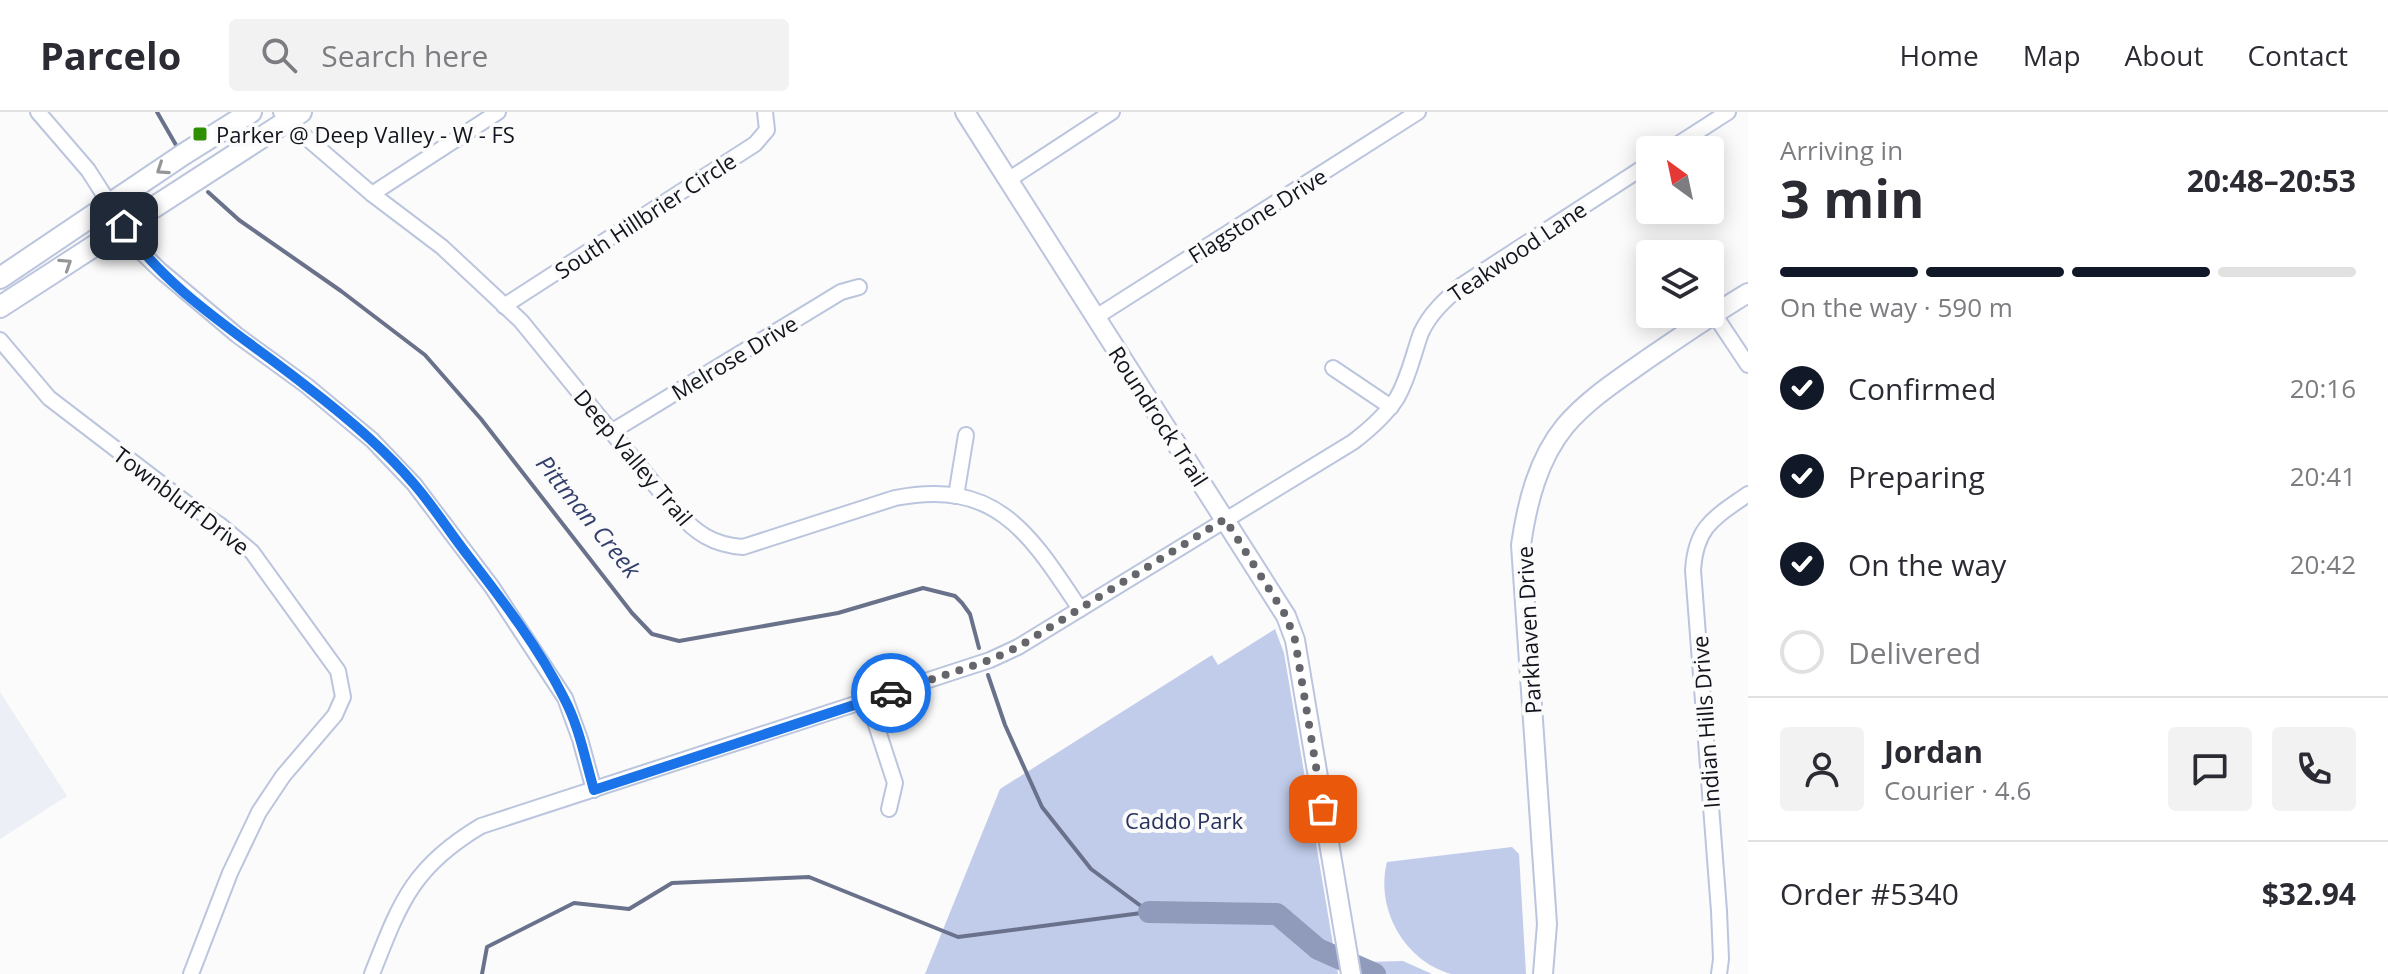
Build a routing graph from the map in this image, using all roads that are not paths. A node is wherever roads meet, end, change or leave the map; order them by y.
1 (38, 112) edge
2 (251, 112) edge
3 (498, 112) edge
4 (765, 112) edge
5 (965, 112) edge
6 (1112, 112) edge
7 (1418, 112) edge
8 (1728, 112) edge
9 (290, 115) edge
10 (1691, 136) edge
11 (1636, 172) edge
12 (1008, 180) junction
13 (372, 194) junction
14 (111, 202) junction
15 (124, 226) junction
16 (0, 278) edge
17 (859, 287) dead end
18 (1748, 293) edge
19 (504, 306) junction
20 (0, 307) edge
21 (1724, 308) edge
22 (1096, 317) junction
23 (1694, 328) edge
24 (1723, 328) edge
25 (0, 340) edge
26 (1748, 365) edge
27 (1333, 368) dead end
28 (1391, 407) junction
29 (611, 432) junction
30 (966, 435) dead end
31 (1748, 494) edge
32 (956, 496) junction
33 (1225, 519) junction
34 (1080, 609) junction
35 (868, 700) junction
36 (594, 790) junction
37 (889, 809) dead end
38 (194, 973) edge
39 (1546, 973) edge
40 (372, 974) edge
41 (1351, 974) edge
42 (1719, 974) edge

1 - 14 street
2 -> 14 main road
3 - 13 street
4 - 19 street, South Hillbrier Circle
5 - 12 street, Roundrock Trail
6 - 12 street
7 - 22 street, Flagstone Drive
8 - 10 street
9 - 13 street, Deep Valley Trail
9 - 15 main road
11 - 28 street, Teakwood Lane
12 - 22 street, Roundrock Trail
13 - 19 street, Deep Valley Trail
14 - 15 street
14 - 16 main road
20 -> 15 main road
15 - 36 street
17 - 29 street, Melrose Drive
18 - 21 street, Parkhaven Drive
19 - 29 street, Deep Valley Trail
22 - 33 street, Roundrock Trail
23 - 39 street, Parkhaven Drive
24 - 26 street
25 - 38 street, Townbluff Drive
27 - 28 street
28 - 33 street, Teakwood Lane
29 - 32 street, Deep Valley Trail
30 - 32 street
31 - 42 street, Indian Hills Drive
32 - 34 street, Deep Valley Trail
33 - 34 street, Teakwood Lane
33 - 41 street, Roundrock Trail
34 - 35 street, Teakwood Lane
35 - 36 street, Teakwood Lane
35 - 37 street
36 - 40 street, Teakwood Lane

